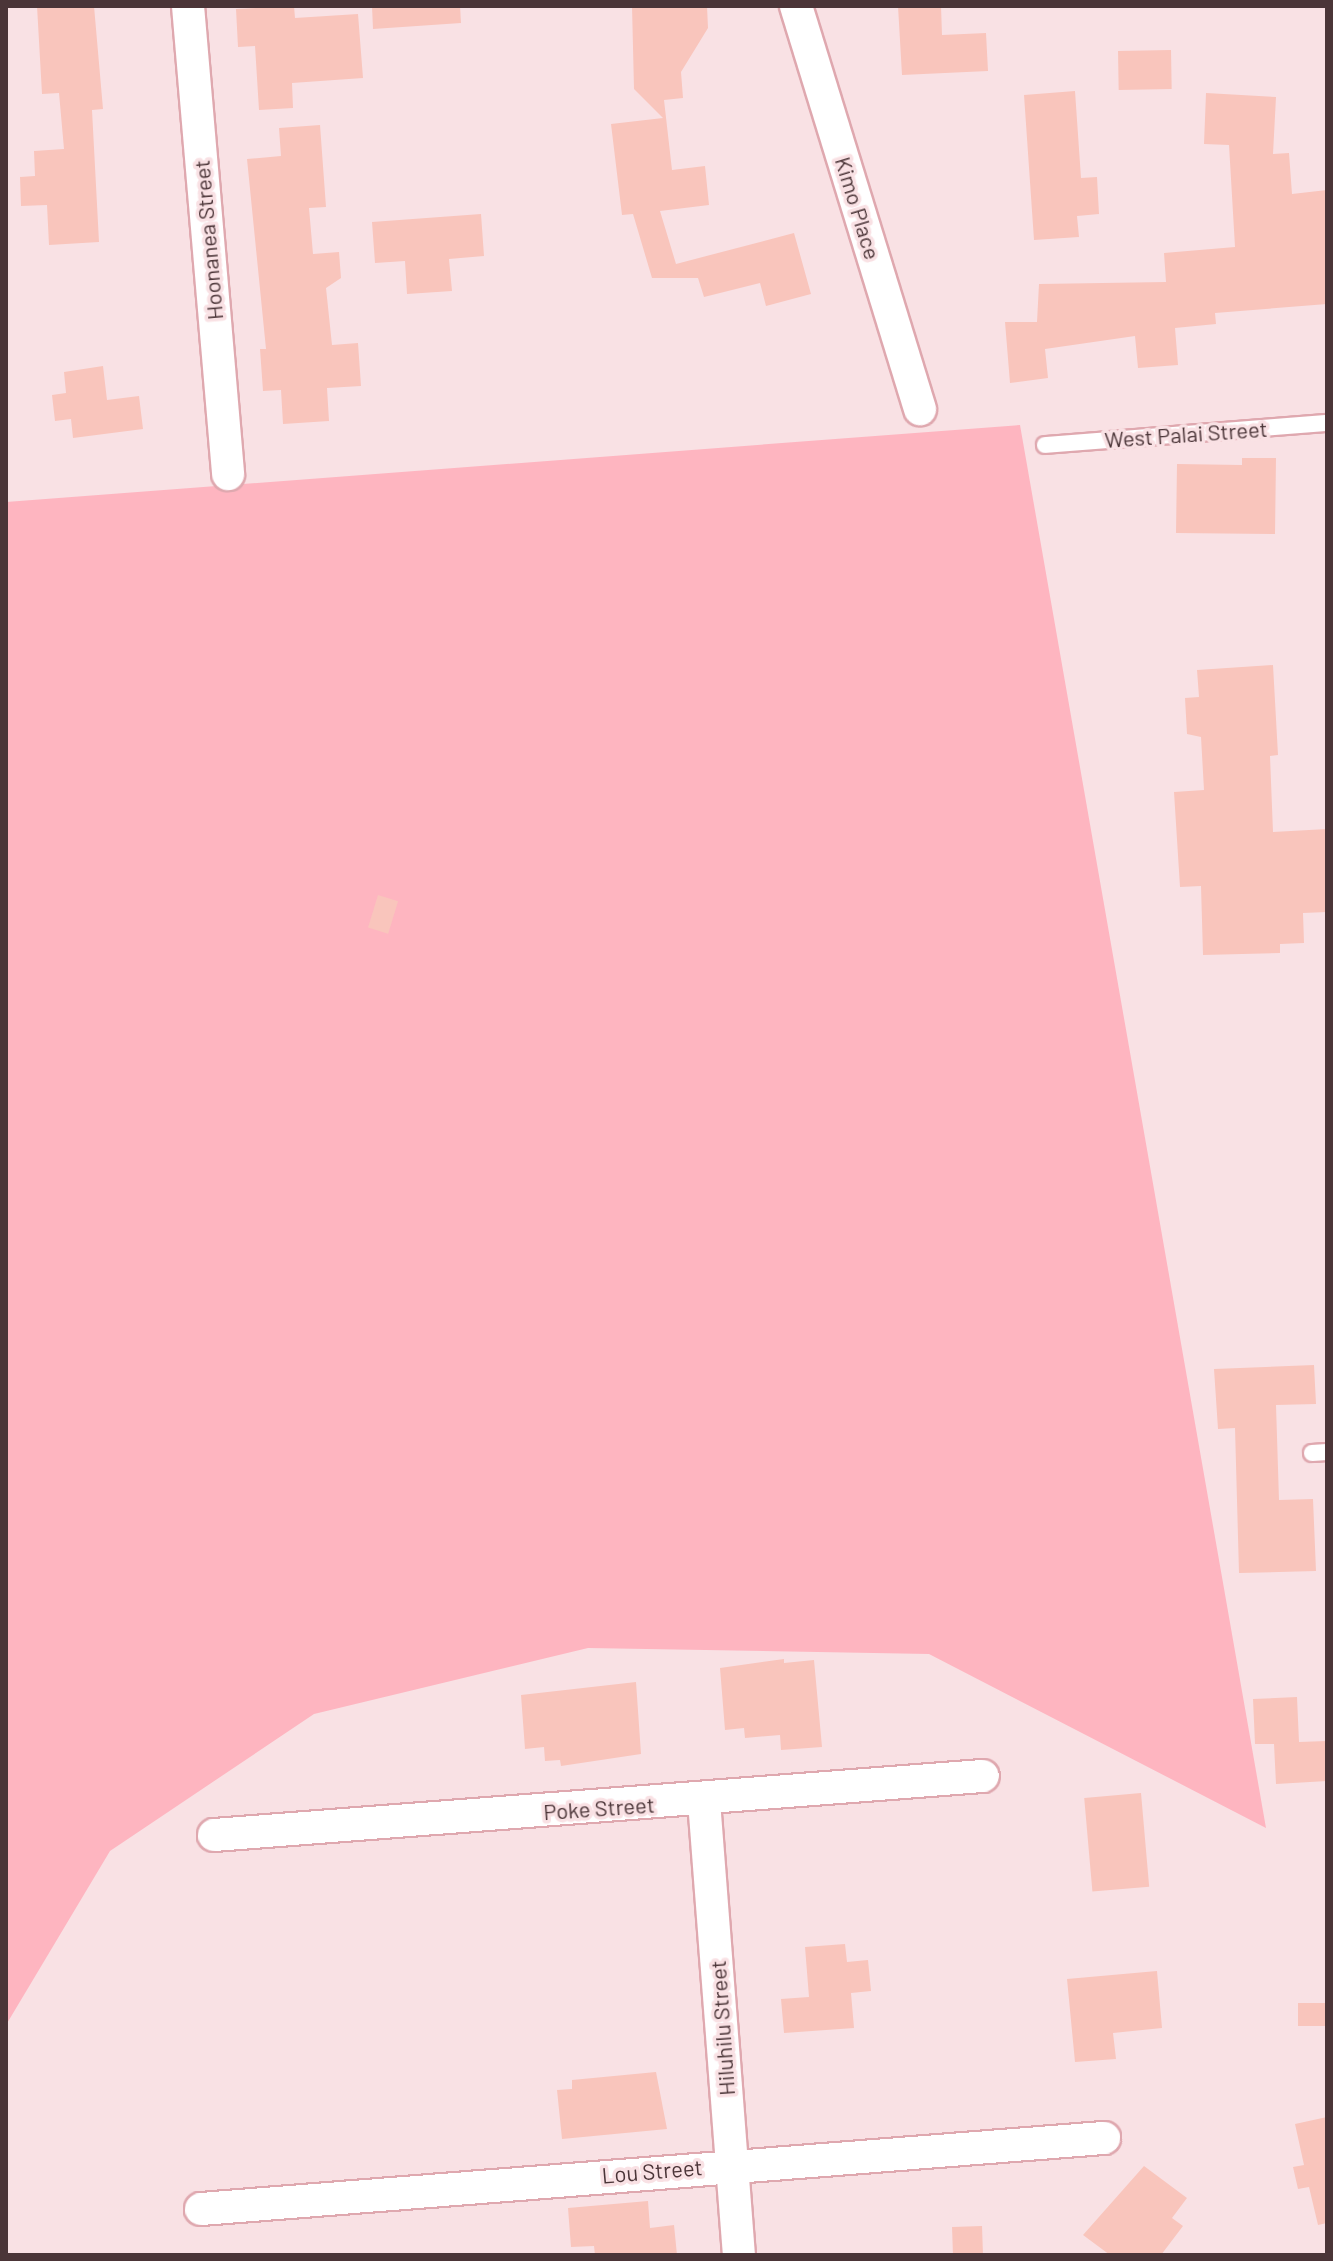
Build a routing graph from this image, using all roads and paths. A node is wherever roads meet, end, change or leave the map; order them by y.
1 (188, 6) edge
2 (796, 6) edge
3 (920, 409) dead end
4 (1327, 423) edge
5 (1045, 445) dead end
6 (228, 474) dead end
7 (983, 1776) dead end
8 (704, 1801) junction
9 (214, 1835) dead end
10 (1104, 2138) dead end
11 (732, 2164) junction
12 (201, 2209) dead end
13 (739, 2255) edge

1 - 6 street, Hoonanea Street
2 - 3 street, Kimo Place
4 - 5 lane, West Palai Street
7 - 8 street, Poke Street
8 - 9 street, Poke Street
8 - 11 street, Hiluhilu Street
10 - 11 street, Lou Street
11 - 12 street, Lou Street
11 - 13 street, Hiluhilu Street

